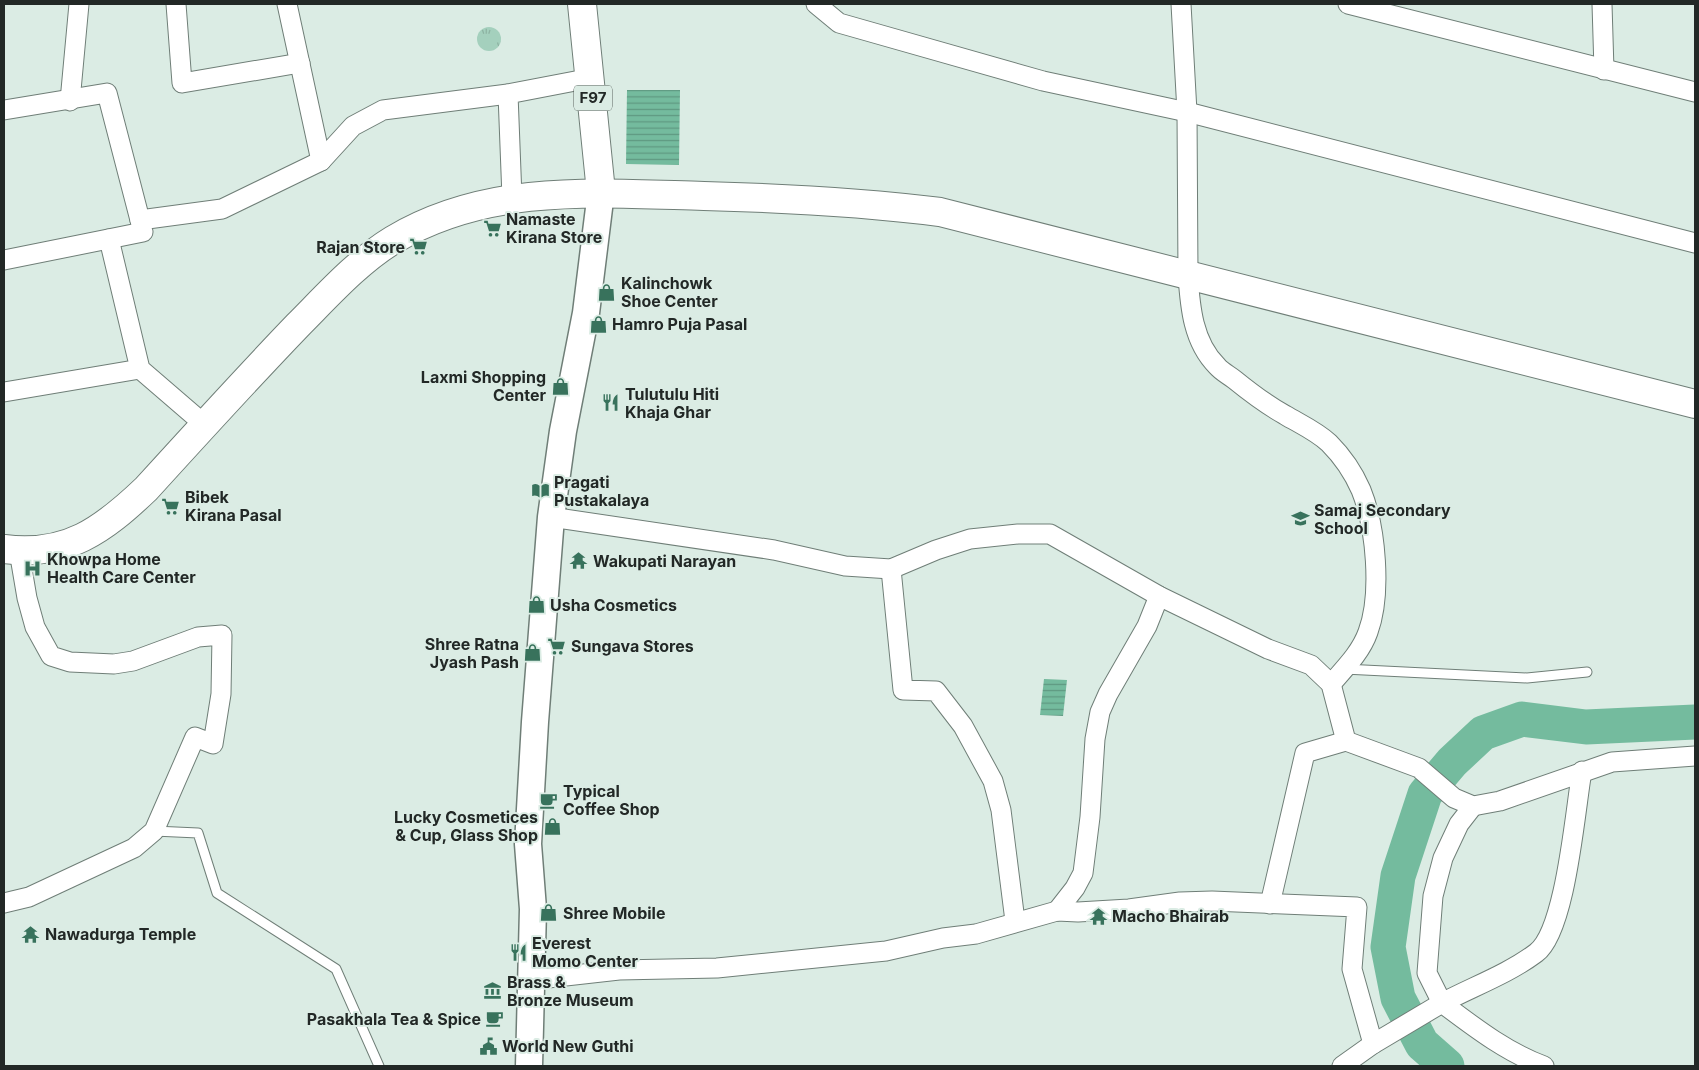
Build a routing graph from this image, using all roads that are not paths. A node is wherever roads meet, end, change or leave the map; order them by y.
1 (79, 4) edge
2 (176, 4) edge
3 (287, 4) edge
4 (582, 4) edge
5 (816, 4) edge
6 (1181, 4) edge
7 (1348, 4) edge
8 (1602, 4) edge
9 (300, 63) junction
10 (1604, 70) junction
11 (591, 78) junction
12 (1695, 92) edge
13 (508, 94) junction
14 (70, 101) junction
15 (4, 110) edge
16 (1187, 112) junction
17 (321, 161) junction
18 (601, 192) junction
19 (512, 198) junction
20 (140, 220) junction
21 (109, 239) junction
22 (1695, 243) edge
23 (4, 260) edge
24 (1188, 275) junction
25 (140, 369) junction
26 (4, 392) edge
27 (1695, 404) edge
28 (204, 425) junction
29 (551, 517) junction
30 (12, 550) edge
31 (891, 569) junction
32 (1159, 596) junction
33 (1344, 669) junction
34 (1587, 672) dead end
35 (1331, 684) junction
36 (1346, 741) junction
37 (1695, 756) edge
38 (1582, 771) junction
39 (1473, 806) junction
40 (154, 831) junction
41 (4, 903) edge
42 (1270, 904) junction
43 (1057, 911) junction
44 (1015, 921) junction
45 (530, 980) junction
46 (1434, 1007) junction
47 (1373, 1044) junction
48 (1354, 1063) edge
49 (379, 1066) edge
50 (529, 1066) edge
51 (1544, 1066) edge

1 - 14 street
2 - 9 street
3 - 9 street
4 - 11 main road, F97
5 - 16 street
6 - 16 street
7 - 10 street
8 - 10 street
9 - 17 street
10 - 12 street
11 - 13 street
11 - 18 main road, F97
13 - 17 street
13 - 19 street
14 - 15 street
14 - 20 street
16 - 22 street
16 - 24 street
17 - 20 street
18 - 19 main road
18 - 24 main road
18 - 29 main road
19 - 28 main road
20 - 21 street
21 - 23 street
21 - 25 street
24 - 27 main road
24 - 33 street
25 - 26 street
25 - 28 street
28 - 30 main road
29 - 31 street
29 - 45 main road
30 - 40 street
31 - 32 street
31 - 44 street
32 - 35 street
32 - 43 street
33 - 34 lane
33 - 35 street
35 - 36 street
36 - 39 street
36 - 42 street
37 - 38 street
38 - 39 street
38 - 46 street
39 - 46 street
40 - 41 street
40 - 49 lane
42 - 43 street
42 - 47 street
43 - 44 street
44 - 45 street
45 - 50 main road
46 - 47 street
46 - 51 street
47 - 48 street

